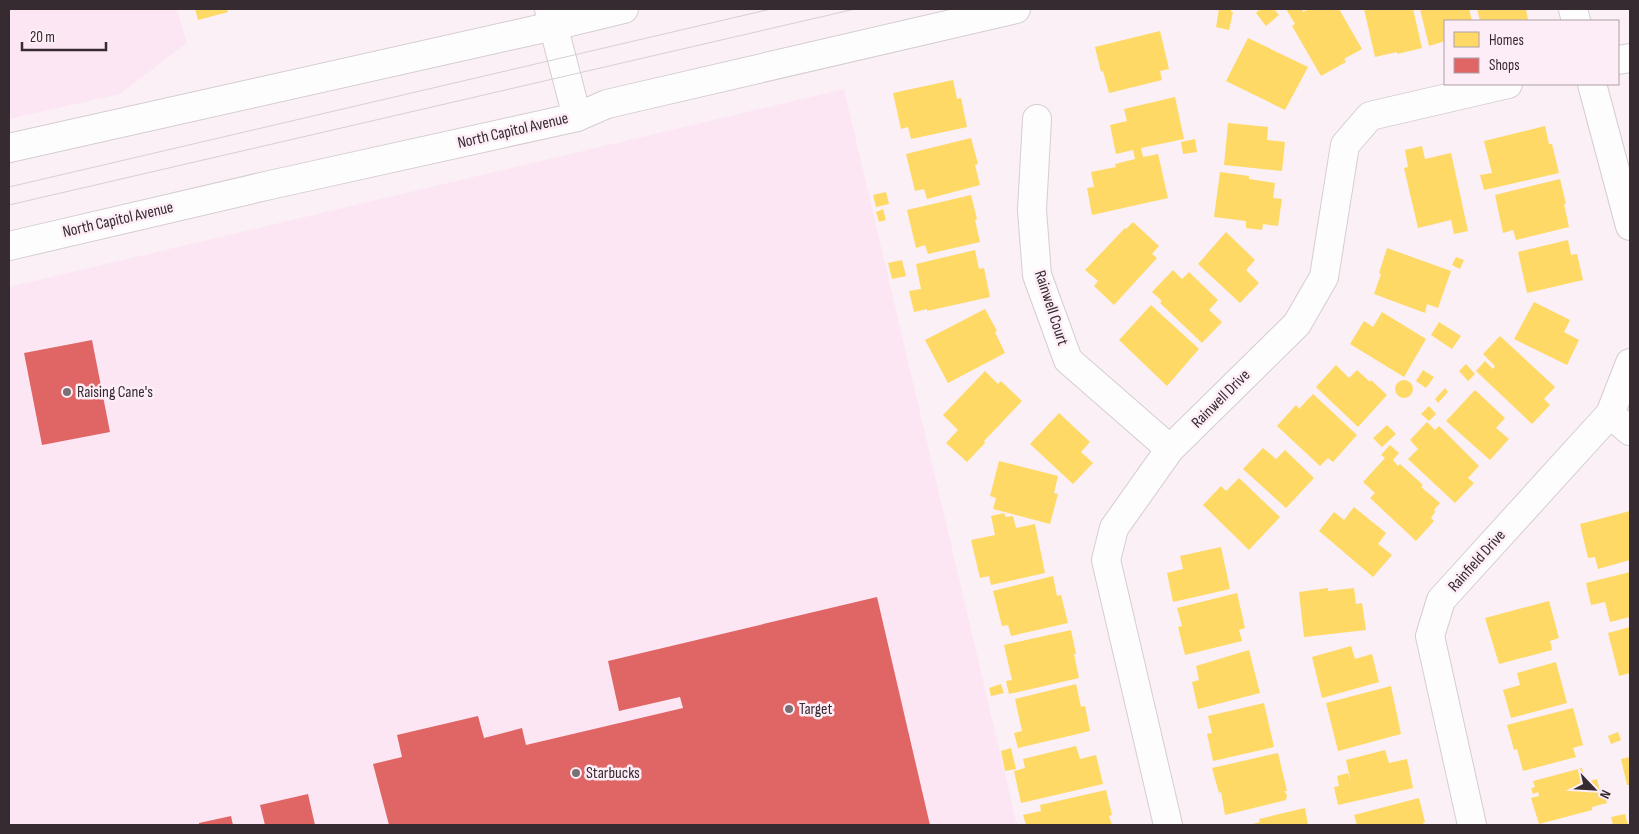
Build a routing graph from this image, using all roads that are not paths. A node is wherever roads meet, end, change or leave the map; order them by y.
1 (624, 9) edge
2 (1016, 9) edge
3 (551, 17) edge
4 (1504, 85) edge
5 (1592, 85) edge
6 (577, 117) junction
7 (1037, 119) dead end
8 (9, 148) edge
9 (1630, 226) edge
10 (9, 246) edge
11 (1630, 363) edge
12 (1620, 422) edge
13 (1170, 449) junction
14 (1168, 825) edge
15 (1472, 825) edge

1 - 3 street
2 - 6 street, North Capitol Avenue
3 - 6 street
3 - 8 street
4 - 13 street, Rainwell Drive
5 - 9 street
6 - 10 street, North Capitol Avenue
7 - 13 street, Rainwell Court
11 - 12 street, Rainfield Drive
12 - 15 street, Rainfield Drive
13 - 14 street, Rainwell Drive

